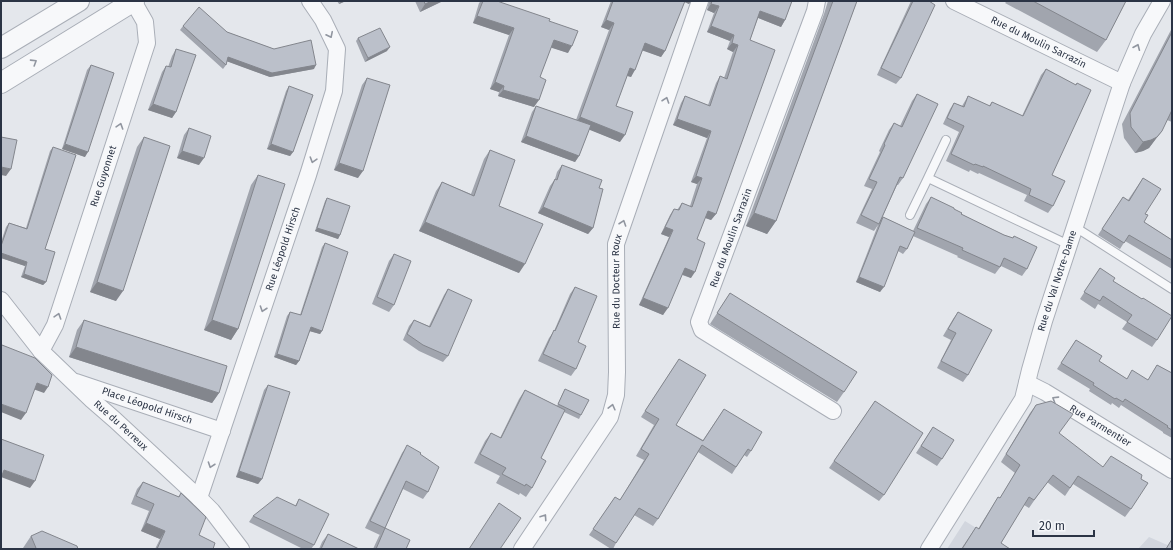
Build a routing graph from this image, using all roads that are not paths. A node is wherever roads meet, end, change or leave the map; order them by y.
1 (79, 1) edge
2 (134, 1) edge
3 (310, 1) edge
4 (700, 1) edge
5 (817, 1) edge
6 (1162, 1) edge
7 (962, 3) edge
8 (1, 48) edge
9 (1, 82) edge
10 (1122, 82) junction
11 (946, 140) dead end
12 (928, 178) junction
13 (910, 215) dead end
14 (1075, 228) junction
15 (1069, 245) junction
16 (1172, 289) edge
17 (3, 307) edge
18 (41, 351) junction
19 (73, 381) junction
20 (1027, 383) junction
21 (833, 412) dead end
22 (222, 430) junction
23 (1172, 470) edge
24 (199, 498) junction
25 (241, 549) edge
26 (522, 549) edge
27 (929, 549) edge

1 - 8 street
9 -> 2 street
18 -> 2 street, Rue Guyonnet
3 -> 22 street, Rue Léopold Hirsch
26 -> 4 street, Rue du Docteur Roux
5 - 21 street, Rue du Moulin Sarrazin
10 -> 6 street, Rue du Val Notre-Dame
7 - 10 street, Rue du Moulin Sarrazin
10 - 14 street, Rue du Val Notre-Dame
11 - 12 lane
12 - 13 lane
12 - 15 lane
14 - 15 street, Rue du Val Notre-Dame
14 - 16 lane
15 - 20 street, Rue du Val Notre-Dame
17 - 18 street, Rue du Perreux
18 - 19 street, Rue du Perreux
19 - 22 street, Place Léopold Hirsch
19 - 24 street, Rue du Perreux
23 -> 20 street, Rue Parmentier
20 - 27 street, Rue du Val Notre-Dame
22 -> 24 street, Rue Léopold Hirsch
24 - 25 street, Rue du Perreux

